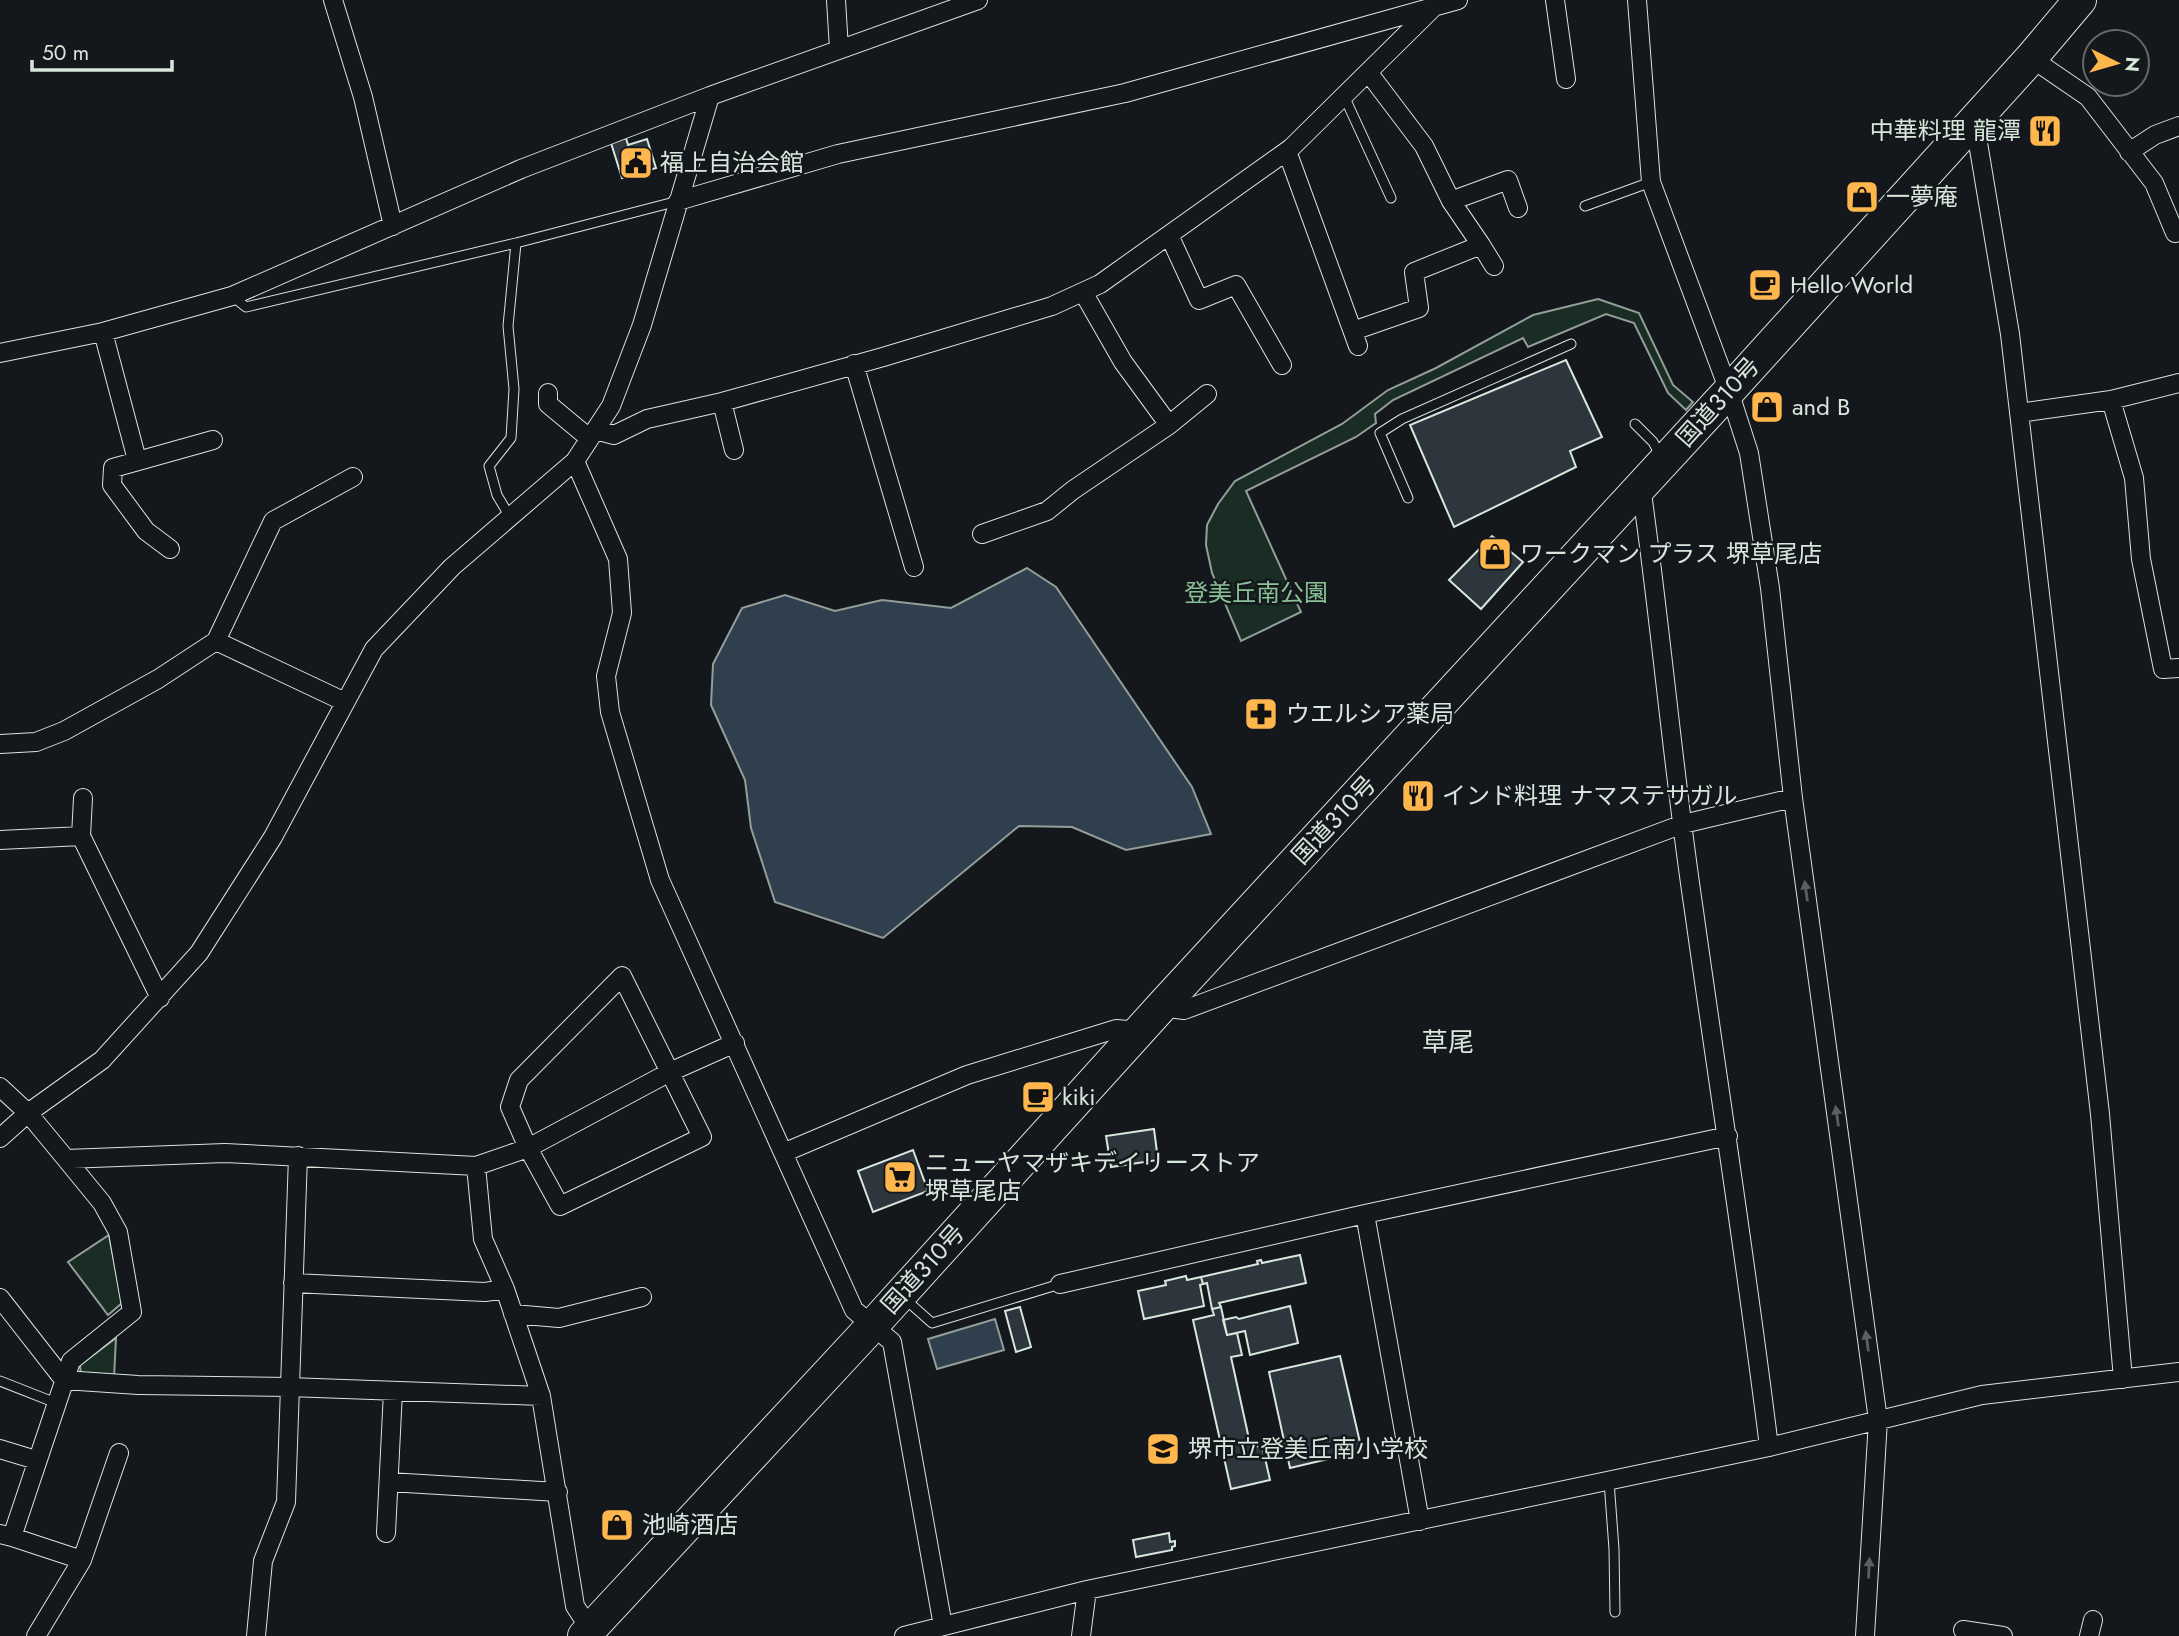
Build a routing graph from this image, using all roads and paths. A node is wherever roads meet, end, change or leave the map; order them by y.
1 (333, 0) edge
2 (836, 0) edge
3 (978, 0) edge
4 (1458, 0) edge
5 (1555, 0) edge
6 (1637, 0) edge
7 (2080, 0) edge
8 (1436, 5) junction
9 (839, 49) junction
10 (2031, 58) junction
11 (1368, 72) junction
12 (1566, 79) dead end
13 (710, 96) junction
14 (1344, 96) junction
15 (1974, 119) junction
16 (2179, 126) edge
17 (1287, 151) junction
18 (2129, 152) junction
19 (1651, 183) junction
20 (1391, 198) dead end
21 (678, 201) junction
22 (1451, 201) junction
23 (1584, 205) dead end
24 (1518, 208) dead end
25 (393, 226) junction
26 (2179, 232) edge
27 (1169, 235) junction
28 (516, 243) junction
29 (1482, 245) junction
30 (1494, 266) dead end
31 (1083, 292) junction
32 (232, 296) junction
33 (103, 332) junction
34 (1571, 344) dead end
35 (0, 353) edge
36 (854, 364) junction
37 (1282, 365) dead end
38 (2179, 383) edge
39 (1729, 391) junction
40 (548, 393) dead end
41 (1206, 394) dead end
42 (2111, 400) junction
43 (722, 401) junction
44 (2019, 413) junction
45 (1635, 424) dead end
46 (1169, 425) junction
47 (592, 434) junction
48 (213, 440) dead end
49 (734, 450) dead end
50 (136, 460) junction
51 (575, 461) junction
52 (1663, 462) junction
53 (354, 477) dead end
54 (1641, 485) junction
55 (1408, 498) dead end
56 (510, 517) junction
57 (982, 534) dead end
58 (170, 549) dead end
59 (914, 567) dead end
60 (216, 641) junction
61 (2179, 668) edge
62 (345, 702) junction
63 (0, 744) edge
64 (83, 798) dead end
65 (1793, 798) junction
66 (1683, 824) junction
67 (81, 836) junction
68 (0, 840) edge
69 (160, 998) junction
70 (1161, 1007) junction
71 (1140, 1031) junction
72 (735, 1043) junction
73 (670, 1072) junction
74 (0, 1087) edge
75 (28, 1114) junction
76 (1728, 1136) junction
77 (0, 1138) edge
78 (528, 1148) junction
79 (783, 1153) junction
80 (298, 1156) junction
81 (66, 1159) junction
82 (476, 1166) junction
83 (1365, 1214) junction
84 (293, 1283) junction
85 (1060, 1284) joint
86 (505, 1289) junction
87 (900, 1294) junction
88 (642, 1297) dead end
89 (0, 1298) edge
90 (513, 1314) junction
91 (873, 1325) junction
92 (2179, 1372) edge
93 (2123, 1379) junction
94 (64, 1380) junction
95 (0, 1381) edge
96 (289, 1387) junction
97 (393, 1391) junction
98 (541, 1396) junction
99 (56, 1403) junction
100 (1878, 1420) junction
101 (1769, 1447) junction
102 (0, 1449) edge
103 (119, 1453) dead end
104 (36, 1460) junction
105 (1609, 1481) junction
106 (389, 1482) junction
107 (558, 1492) junction
108 (1420, 1521) junction
109 (387, 1533) dead end
110 (6, 1535) edge
111 (82, 1560) junction
112 (1087, 1590) junction
113 (1615, 1612) dead end
114 (943, 1626) junction
115 (1963, 1630) dead end
116 (587, 1633) edge
117 (36, 1636) edge
118 (256, 1636) edge
119 (904, 1636) edge
120 (1081, 1636) edge
121 (1865, 1636) edge
122 (2003, 1636) edge

1 - 25 street
2 - 9 street
3 - 9 street
4 - 8 street
5 - 12 street
6 - 19 street
7 - 10 highway, 国道310号
8 - 11 street
8 - 21 street
9 - 13 street
10 - 15 highway, 国道310号
10 - 18 street
11 - 14 street
11 - 22 street
13 - 21 street
13 - 25 street
14 - 17 street
14 - 20 lane
15 - 39 highway, 国道310号
15 - 44 street
16 - 18 street
17 - 27 street
17 - 29 street
18 - 26 street
19 - 23 lane
19 - 39 street
21 - 28 lane
21 - 47 street
22 - 24 street
22 - 29 street
25 - 32 street
27 - 31 street
27 - 37 street
28 - 32 lane
28 - 56 lane
29 - 30 street
31 - 36 street
31 - 46 street
32 - 33 street
33 - 35 street
33 - 50 street
34 - 55 lane
36 - 43 street
36 - 59 street
38 - 42 street
39 - 52 highway, 国道310号
39 - 65 street
40 - 47 street
41 - 46 street
42 - 44 street
42 - 61 street
43 - 47 street
43 - 49 street
44 - 93 street
45 - 52 lane
46 - 57 street
47 - 51 street
48 - 50 street
50 - 58 street
51 - 56 street
51 - 72 street
52 - 54 highway, 国道310号
53 - 60 street
54 - 66 street
54 - 70 highway, 国道310号
56 - 62 street
60 - 62 street
60 - 63 street
62 - 69 street
64 - 67 street
65 - 66 street
100 -> 65 street
66 - 70 street
66 - 76 street
67 - 68 street
67 - 69 street
69 - 75 street
70 - 71 highway, 国道310号
71 - 79 street
71 - 87 highway, 国道310号
72 - 73 street
72 - 79 street
73 - 78 street
73 - 78 street
73 - 78 street
74 - 75 street
75 - 77 street
75 - 81 street
76 - 83 street
76 - 101 street
78 - 82 street
79 - 91 street
80 - 81 street
80 - 82 street
80 - 84 street
81 - 94 street
82 - 86 street
83 - 85 street
83 - 108 street
84 - 86 street
84 - 96 street
85 - 87 lane
86 - 90 street
87 - 91 highway, 国道310号
88 - 90 street
89 - 94 street
90 - 98 street
91 - 114 street
91 - 116 highway, 国道310号
92 - 93 street
93 - 100 street
94 - 96 street
94 - 99 street
95 - 99 lane
96 - 97 street
96 - 118 street
97 - 98 street
97 - 106 street
98 - 107 street
99 - 104 street
100 - 101 street
121 -> 100 street
101 - 105 street
102 - 104 street
103 - 111 street
104 - 110 street
105 - 108 street
105 - 113 lane
106 - 107 street
106 - 109 street
107 - 116 street
108 - 112 street
110 - 111 street
111 - 117 street
112 - 114 street
112 - 120 street
114 - 119 street
115 - 122 street

